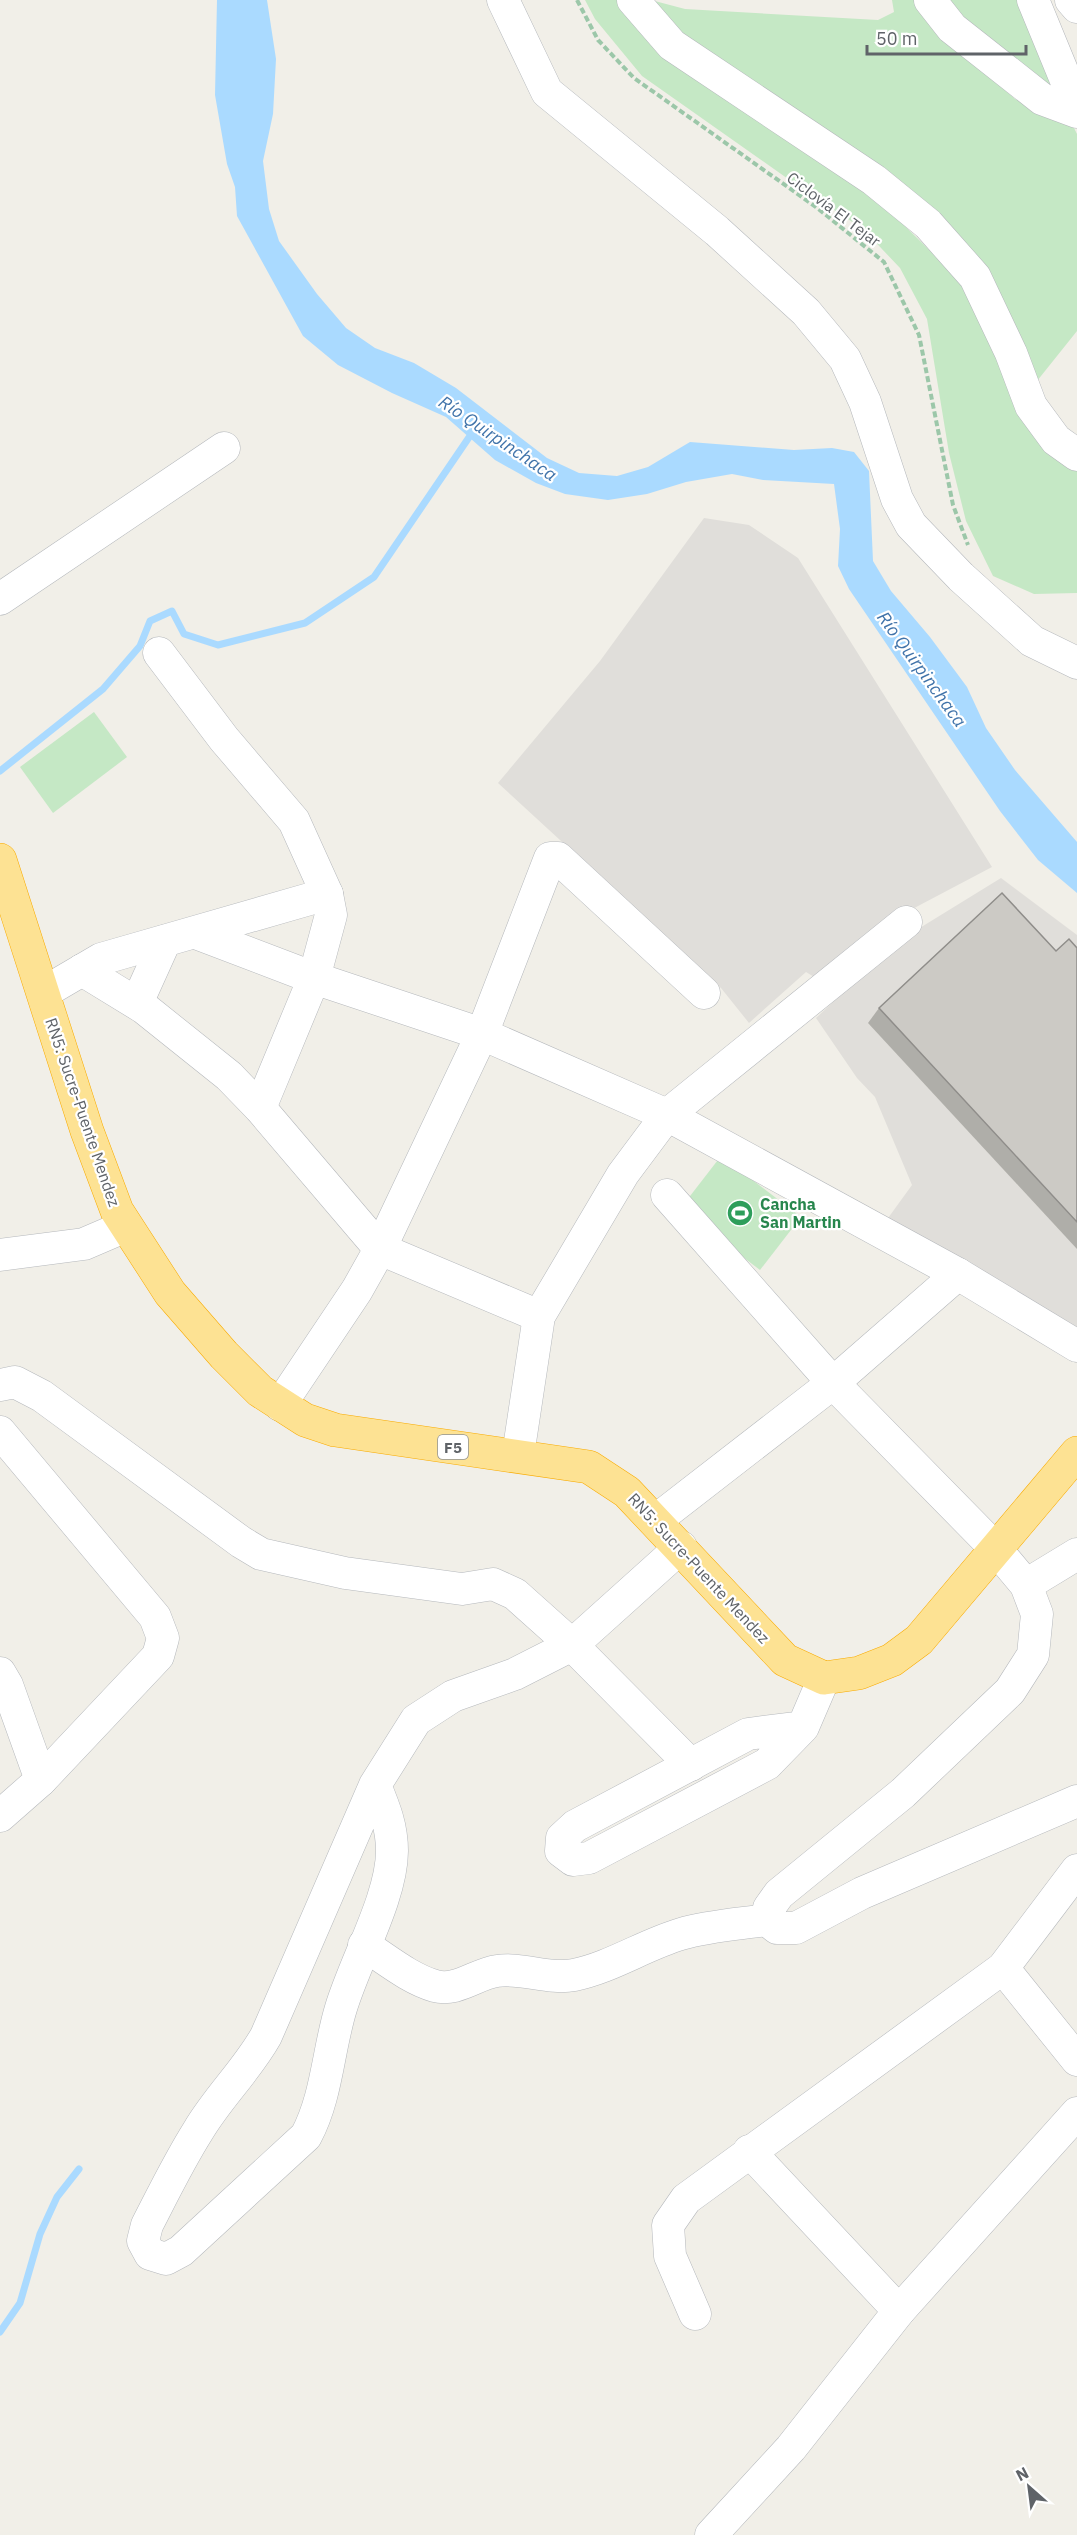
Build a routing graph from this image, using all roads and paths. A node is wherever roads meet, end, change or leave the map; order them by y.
1 (503, 0) edge
2 (577, 0) edge
3 (633, 0) edge
4 (930, 0) edge
5 (1033, 0) edge
6 (1071, 0) edge
7 (1077, 8) edge
8 (1077, 107) edge
9 (1077, 112) edge
10 (224, 448) dead end
11 (1077, 455) edge
12 (969, 547) dead end
13 (0, 599) edge
14 (159, 653) dead end
15 (1077, 663) edge
16 (0, 860) edge
17 (327, 894) junction
18 (906, 922) dead end
19 (196, 933) junction
20 (165, 941) junction
21 (82, 969) junction
22 (314, 978) junction
23 (43, 993) junction
24 (704, 993) dead end
25 (137, 1003) junction
26 (482, 1034) junction
27 (260, 1108) junction
28 (667, 1115) junction
29 (667, 1195) dead end
30 (126, 1226) junction
31 (380, 1250) junction
32 (0, 1255) edge
33 (958, 1274) junction
34 (539, 1316) junction
35 (1077, 1346) edge
36 (833, 1383) junction
37 (0, 1385) edge
38 (280, 1405) junction
39 (0, 1432) edge
40 (1077, 1453) edge
41 (518, 1455) junction
42 (655, 1521) junction
43 (681, 1547) junction
44 (995, 1548) junction
45 (1077, 1554) edge
46 (1026, 1585) junction
47 (572, 1645) junction
48 (0, 1673) edge
49 (824, 1678) junction
50 (803, 1727) junction
51 (691, 1765) junction
52 (41, 1780) junction
53 (375, 1785) junction
54 (1077, 1801) edge
55 (0, 1816) edge
56 (1077, 1870) edge
57 (767, 1920) junction
58 (364, 1945) junction
59 (1003, 1968) junction
60 (1077, 2060) edge
61 (1077, 2113) edge
62 (749, 2151) junction
63 (899, 2311) junction
64 (695, 2314) dead end
65 (711, 2535) edge

1 - 15 street
2 - 12 path, Ciclovía El Tejar
3 - 11 street
4 - 9 street
5 - 8 street
6 - 7 street
10 - 13 street
14 - 17 street
16 - 23 highway, RN5: Sucre-Puente Mendez / F5
17 - 19 street
17 - 22 street
18 - 28 street
19 - 20 street
19 - 22 street
20 - 21 street
20 - 25 street
21 - 23 street
21 - 25 street
22 - 26 street
22 - 27 street
23 - 30 highway, RN5: Sucre-Puente Mendez / F5
24 - 26 street
25 - 27 street
26 - 28 street
26 - 31 street
27 - 31 street
28 - 33 street
28 - 34 street
29 - 36 street
30 - 32 street
30 - 38 highway, RN5: Sucre-Puente Mendez / F5
31 - 34 street
31 - 38 street
33 - 35 street
33 - 36 street
34 - 41 street
36 - 42 street
36 - 44 street
37 - 47 street
38 - 41 highway, RN5: Sucre-Puente Mendez / F5
39 - 52 street
40 - 44 highway
41 - 42 highway, RN5: Sucre-Puente Mendez / F5
42 - 43 highway, RN5: Sucre-Puente Mendez / F5
43 - 47 street
43 - 49 highway, RN5: Sucre-Puente Mendez / F5
44 - 46 street
44 - 49 highway
45 - 46 street
46 - 57 street
47 - 51 street
47 - 53 street
48 - 52 street
49 - 50 street
50 - 51 street
50 - 51 street
52 - 55 street
53 - 58 street
53 - 58 street
54 - 57 street
56 - 59 street
57 - 58 street
59 - 60 street
59 - 62 street
61 - 63 street
62 - 63 street
62 - 64 street
63 - 65 street

